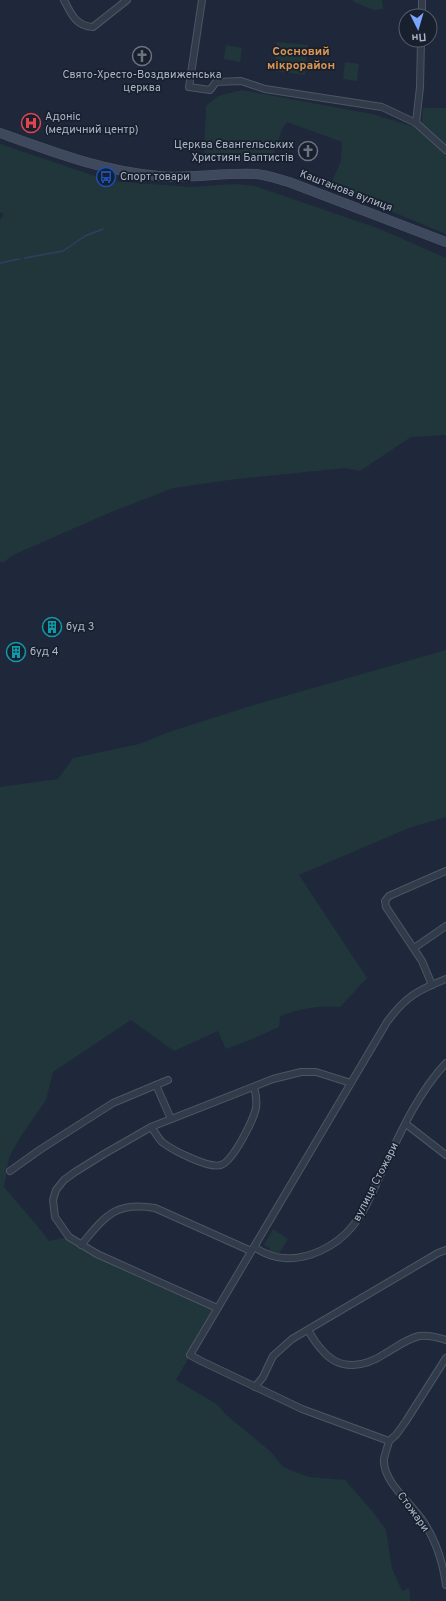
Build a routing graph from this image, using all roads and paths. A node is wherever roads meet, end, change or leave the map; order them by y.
1 (64, 0) edge
2 (127, 0) edge
3 (202, 0) edge
4 (421, 48) edge
5 (416, 123) junction
6 (0, 133) edge
7 (446, 150) edge
8 (446, 242) edge
9 (446, 871) edge
10 (446, 926) edge
11 (414, 948) junction
12 (446, 979) edge
13 (432, 985) junction
14 (446, 1063) edge
15 (168, 1080) dead end
16 (350, 1083) junction
17 (156, 1085) junction
18 (254, 1087) junction
19 (170, 1119) junction
20 (406, 1124) junction
21 (151, 1127) junction
22 (446, 1155) edge
23 (10, 1172) dead end
24 (81, 1245) junction
25 (252, 1249) junction
26 (446, 1250) edge
27 (217, 1308) junction
28 (308, 1330) junction
29 (446, 1340) edge
30 (446, 1358) edge
31 (255, 1387) junction
32 (389, 1441) junction
33 (446, 1585) edge

1 - 2 street
3 - 5 street
4 - 5 street
5 - 7 street
6 - 8 main road, Каштанова вулиця
9 - 11 street
10 - 11 street
11 - 13 street
12 - 13 street
13 - 16 street
14 - 20 street, вулиця Стожари
15 - 17 street
16 - 18 street
16 - 25 street
17 - 19 street
17 - 23 street
18 - 19 street
18 - 21 street
19 - 21 street
20 - 22 street
20 - 25 street, вулиця Стожари
21 - 24 street
24 - 25 street, вулиця Стожари
24 - 27 street
25 - 27 street
26 - 28 street
27 - 31 street
28 - 29 street
28 - 31 street
30 - 32 street
31 - 32 street
32 - 33 street, Стожари

